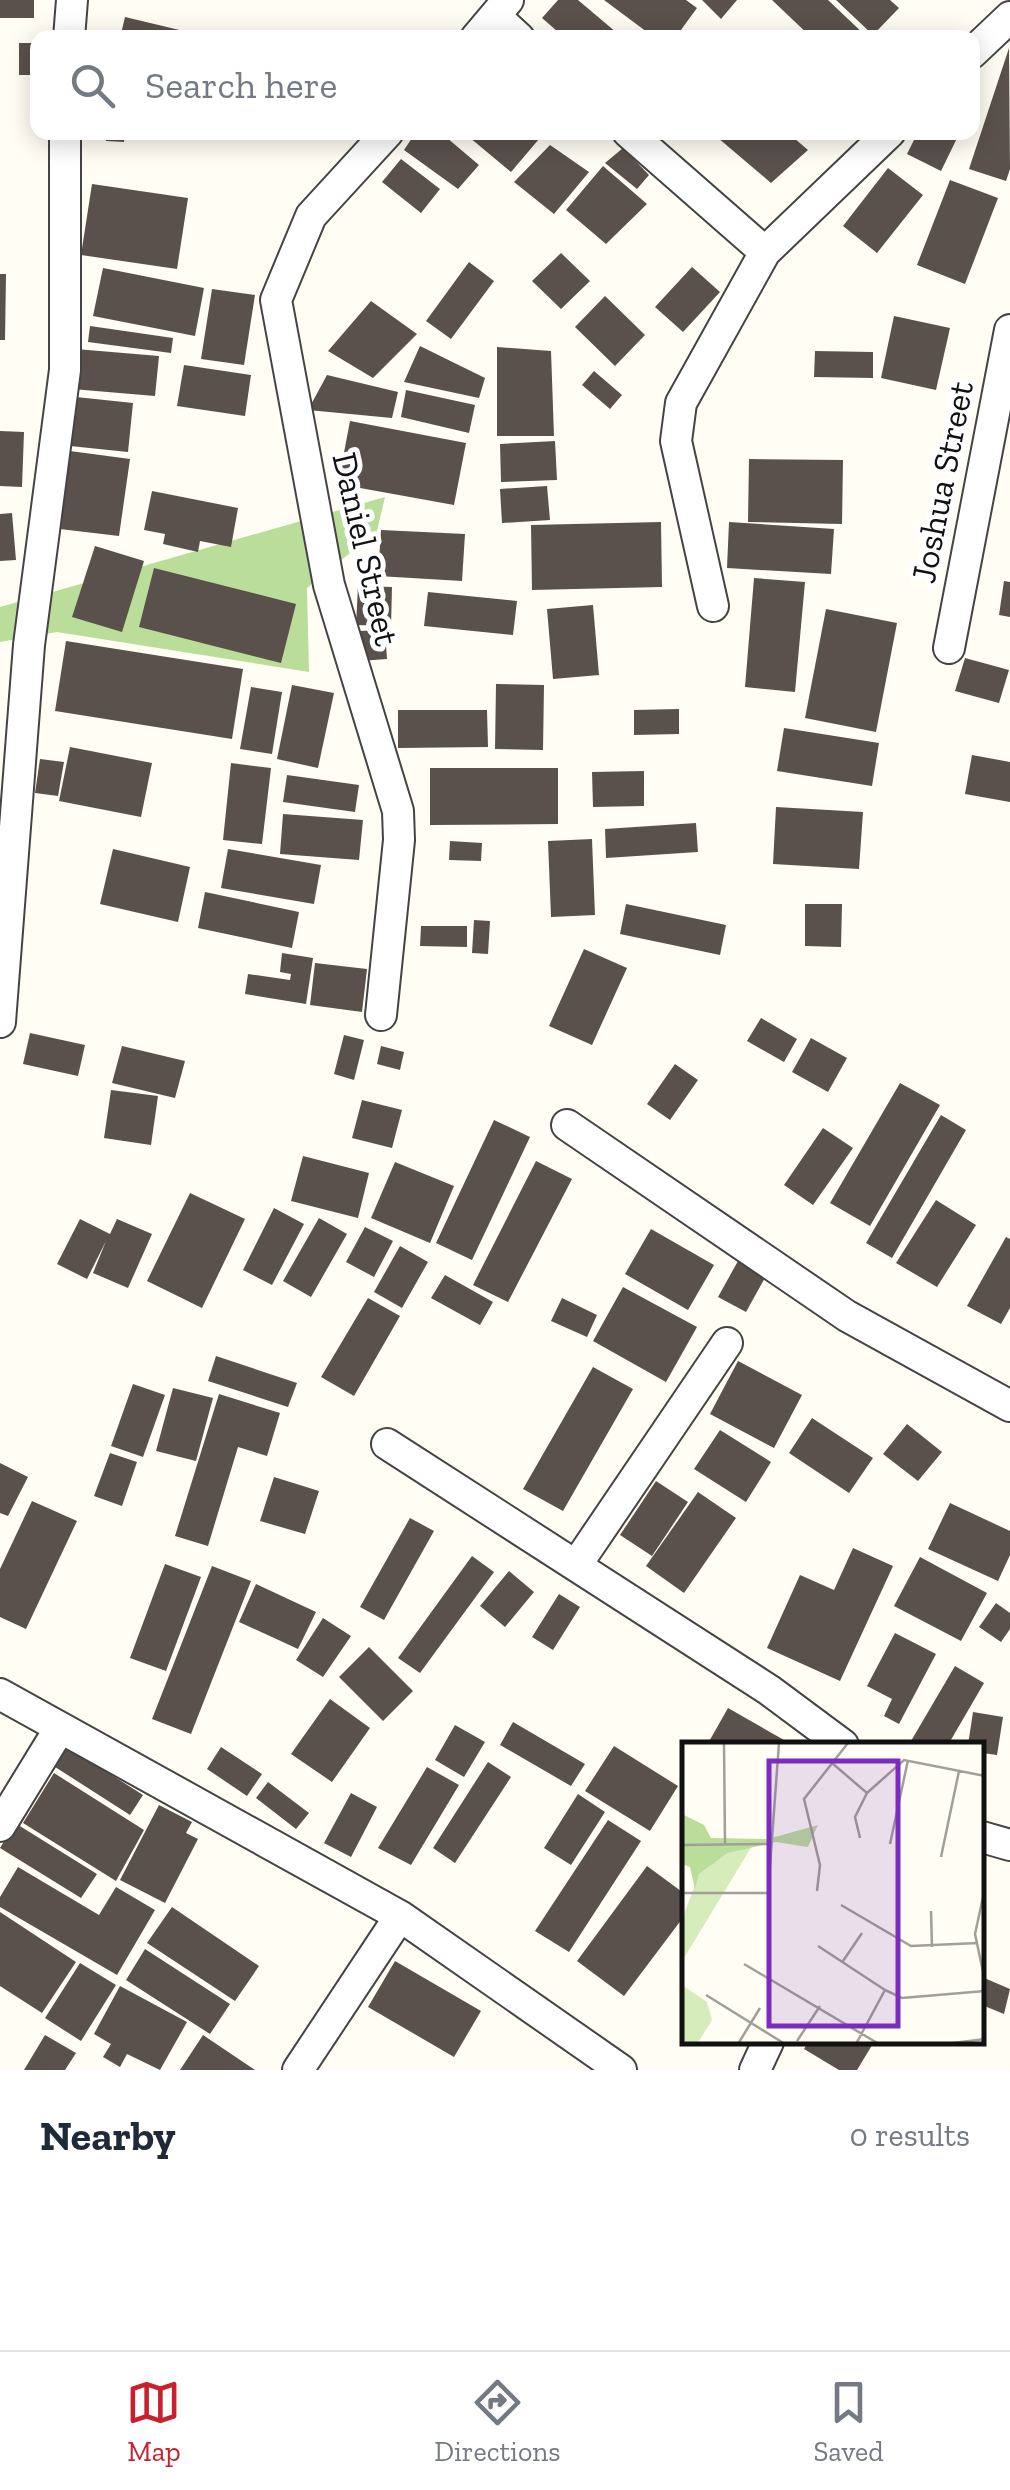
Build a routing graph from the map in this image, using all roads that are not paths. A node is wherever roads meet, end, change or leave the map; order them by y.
1 (72, 0) edge
2 (1010, 18) edge
3 (70, 30) edge
4 (980, 46) edge
5 (65, 140) edge
6 (381, 140) edge
7 (637, 140) edge
8 (882, 140) edge
9 (766, 252) junction
10 (1010, 330) edge
11 (713, 606) dead end
12 (15, 645) edge
13 (948, 648) dead end
14 (381, 1015) dead end
15 (0, 1022) edge
16 (567, 1126) dead end
17 (727, 1343) dead end
18 (1010, 1406) edge
19 (387, 1444) dead end
20 (577, 1564) junction
21 (0, 1694) edge
22 (60, 1728) junction
23 (839, 1742) edge
24 (0, 1826) edge
25 (985, 1837) edge
26 (1010, 1846) edge
27 (400, 1916) junction
28 (766, 2045) edge
29 (298, 2070) edge
30 (621, 2070) edge
31 (754, 2070) edge

1 - 3 street
2 - 4 street
5 - 12 street
6 - 14 street, Daniel Street
7 - 9 street
8 - 9 street
9 - 11 street
10 - 13 street, Joshua Street
12 - 15 street
16 - 18 street
17 - 20 street
19 - 20 street
20 - 23 street
21 - 22 street
22 - 24 street
22 - 27 street
25 - 26 street
27 - 29 street
27 - 30 street
28 - 31 street

